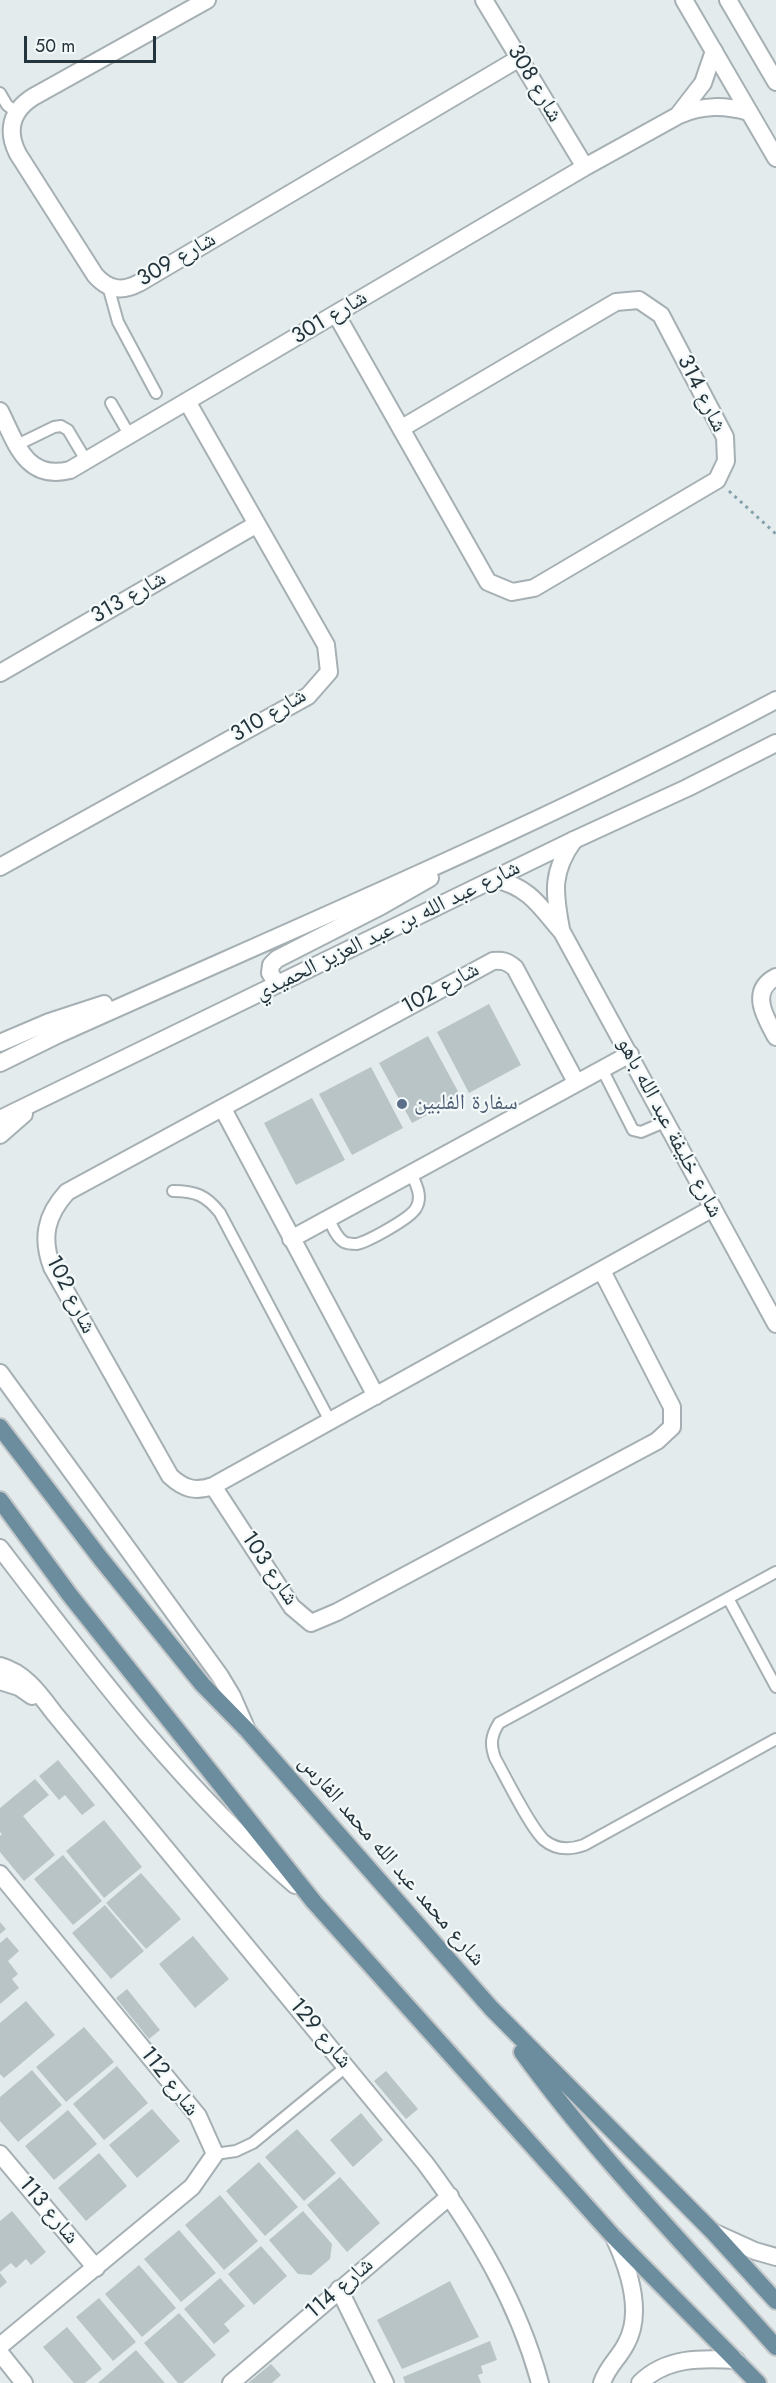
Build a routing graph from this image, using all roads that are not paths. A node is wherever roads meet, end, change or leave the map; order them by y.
1 (207, 0) edge
2 (484, 0) edge
3 (684, 0) edge
4 (728, 0) edge
5 (714, 51) junction
6 (518, 59) junction
7 (776, 82) edge
8 (0, 93) edge
9 (16, 112) junction
10 (749, 112) junction
11 (679, 115) junction
12 (776, 158) edge
13 (585, 167) junction
14 (108, 286) junction
15 (336, 314) junction
16 (156, 393) dead end
17 (111, 403) dead end
18 (188, 403) junction
19 (0, 411) edge
20 (402, 428) junction
21 (130, 436) junction
22 (17, 445) junction
23 (87, 462) junction
24 (257, 524) junction
25 (0, 673) edge
26 (776, 700) edge
27 (776, 743) edge
28 (574, 840) junction
29 (474, 850) junction
30 (0, 867) edge
31 (495, 879) junction
32 (562, 932) junction
33 (776, 977) edge
34 (277, 984) junction
35 (151, 993) junction
36 (776, 1037) edge
37 (0, 1043) edge
38 (630, 1054) junction
39 (0, 1063) edge
40 (602, 1069) junction
41 (576, 1082) junction
42 (44, 1097) junction
43 (222, 1109) junction
44 (0, 1119) edge
45 (667, 1121) junction
46 (0, 1135) edge
47 (411, 1173) junction
48 (173, 1191) dead end
49 (713, 1208) junction
50 (329, 1219) junction
51 (291, 1239) junction
52 (602, 1270) junction
53 (776, 1324) edge
54 (0, 1373) edge
55 (376, 1396) junction
56 (330, 1421) junction
57 (0, 1427) edge
58 (213, 1486) junction
59 (0, 1500) edge
60 (0, 1548) edge
61 (776, 1572) edge
62 (728, 1598) junction
63 (0, 1666) edge
64 (0, 1681) edge
65 (776, 1687) edge
66 (54, 1713) junction
67 (247, 1731) junction
68 (776, 1739) edge
69 (0, 1874) edge
70 (314, 1902) junction
71 (491, 2008) junction
72 (346, 2066) junction
73 (0, 2154) edge
74 (215, 2154) junction
75 (450, 2196) junction
76 (713, 2232) junction
77 (614, 2236) junction
78 (776, 2257) edge
79 (96, 2268) junction
80 (339, 2289) junction
81 (776, 2301) edge
82 (776, 2347) edge
83 (1, 2355) edge
84 (736, 2360) junction
85 (24, 2383) edge
86 (231, 2383) edge
87 (385, 2383) edge
88 (540, 2383) edge
89 (602, 2383) edge
90 (640, 2383) edge
91 (758, 2383) edge

1 - 9 street
2 - 6 street, شارع 308
3 - 5 street
4 - 7 street
5 - 10 street
5 - 11 street, شارع 301
6 - 13 street, شارع 308
6 - 14 street, شارع 309
8 - 9 lane
9 - 14 street, شارع 309
10 - 11 street, شارع 301
10 - 12 street
11 - 13 street, شارع 301
13 - 15 street, شارع 301
14 - 16 lane
15 - 18 street, شارع 301
15 - 20 street
17 - 21 lane
18 - 21 street, شارع 301
18 - 24 street, شارع 310
19 - 22 street, شارع 301
20 - 20 street, شارع 314
21 - 23 street, شارع 301
22 - 23 street, شارع 301
22 - 23 lane
24 - 25 street, شارع 313
24 - 30 street, شارع 310
26 - 29 street, شارع عبد الله بن عبد العزيز الحميدي
27 - 28 street, شارع عبد الله بن عبد العزيز الحميدي
28 - 31 street, شارع عبد الله بن عبد العزيز الحميدي
28 - 32 street, شارع خليفة عبد الله باهو
29 - 34 street
29 - 35 street, شارع عبد الله بن عبد العزيز الحميدي
31 - 32 street, شارع خليفة عبد الله باهو
31 - 34 street, شارع عبد الله بن عبد العزيز الحميدي
32 - 38 street, شارع خليفة عبد الله باهو
33 - 36 street
34 - 42 street, شارع عبد الله بن عبد العزيز الحميدي
35 - 37 street
35 - 39 street, شارع عبد الله بن عبد العزيز الحميدي
38 - 40 street
38 - 45 street, شارع خليفة عبد الله باهو
40 - 41 street
40 - 45 lane
41 - 43 street, شارع 102
41 - 47 street
42 - 44 street, شارع عبد الله بن عبد العزيز الحميدي
42 - 46 street
43 - 51 street
43 - 58 street, شارع 102
45 - 49 street, شارع خليفة عبد الله باهو
47 - 50 street
47 - 50 lane
48 - 56 lane
49 - 52 street
49 - 53 street, شارع خليفة عبد الله باهو
50 - 51 street
51 - 55 street
52 - 55 street
52 - 58 street, شارع 103
54 - 67 street
55 - 56 street
56 - 58 street
57 - 67 main road, شارع محمد عبد الله محمد الفارس
59 - 70 main road
60 - 70 street
61 - 62 lane
62 - 65 lane
62 - 68 lane
63 - 66 street, شارع 129
64 - 66 street, شارع 129
66 - 72 street, شارع 129
67 - 71 main road, شارع محمد عبد الله محمد الفارس
69 - 74 street, شارع 112
70 - 77 main road
71 - 76 main road, شارع محمد عبد الله محمد الفارس
71 - 82 main road
72 - 74 lane
72 - 75 street, شارع 129
73 - 79 street, شارع 113
74 - 79 street
75 - 80 street, شارع 114
75 - 88 street, شارع 129
76 - 78 street
76 - 81 main road, شارع محمد عبد الله محمد الفارس
77 - 84 main road
77 - 89 street
79 - 83 street
80 - 86 street, شارع 114
80 - 87 street
83 - 85 street
84 - 90 street
84 - 91 main road

